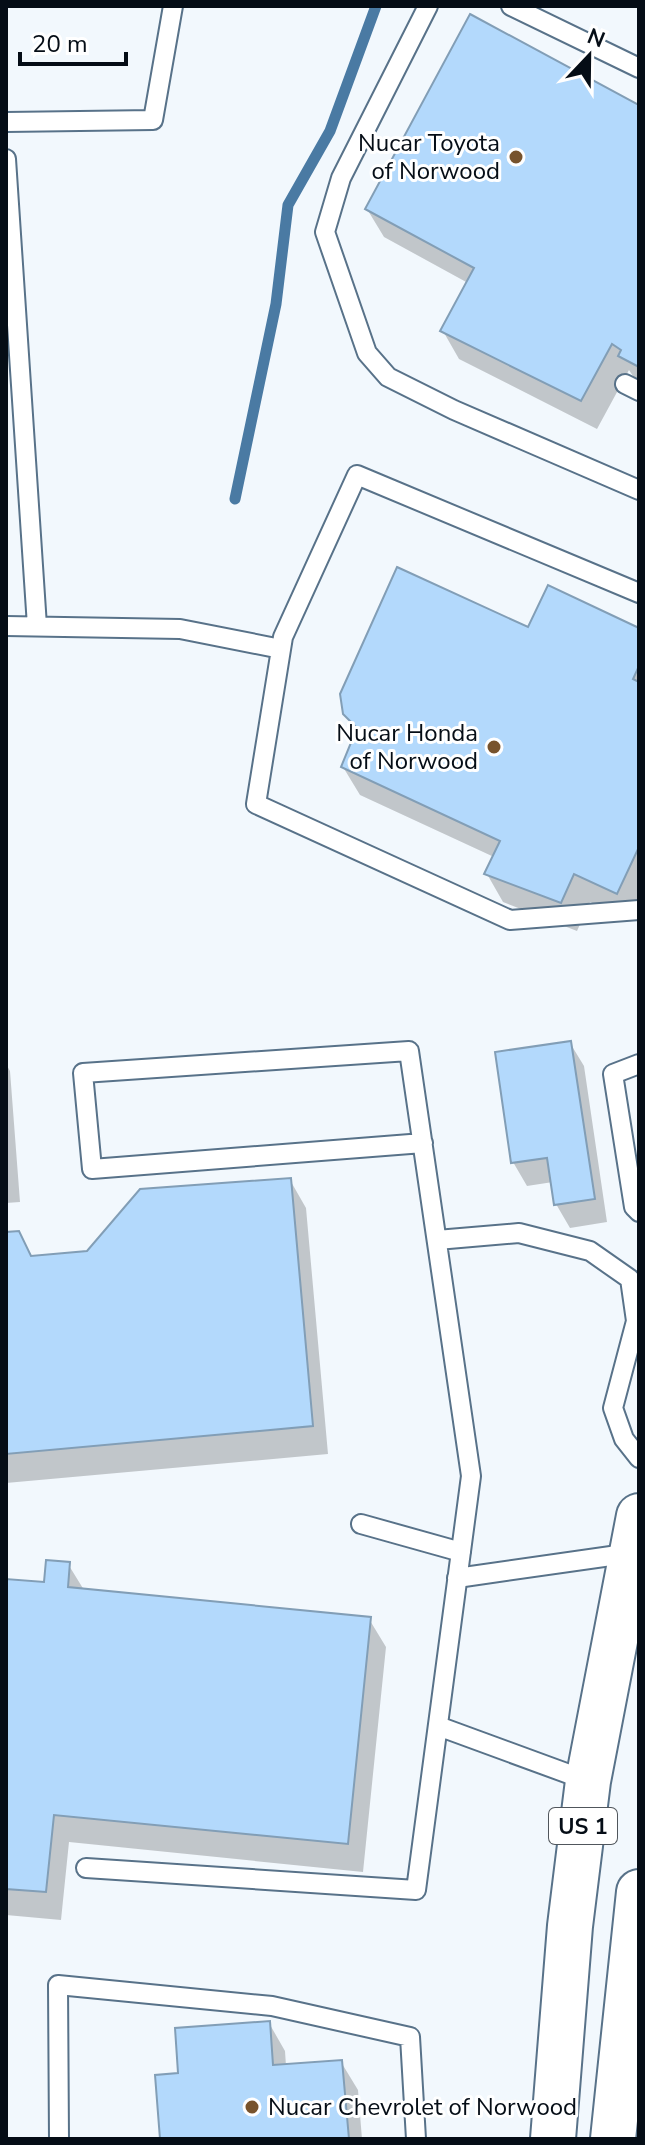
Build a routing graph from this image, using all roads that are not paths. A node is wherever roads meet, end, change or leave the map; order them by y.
1 (173, 6) edge
2 (428, 6) edge
3 (511, 6) edge
4 (639, 68) edge
5 (6, 122) edge
6 (6, 159) edge
7 (639, 490) edge
8 (639, 593) edge
9 (6, 626) edge
10 (37, 626) junction
11 (281, 649) junction
12 (639, 910) edge
13 (639, 1064) edge
14 (423, 1143) junction
15 (639, 1212) edge
16 (437, 1240) junction
17 (639, 1458) edge
18 (361, 1524) dead end
19 (635, 1534) edge
20 (461, 1552) junction
21 (457, 1578) junction
22 (438, 1726) junction
23 (588, 1781) junction
24 (86, 1868) dead end
25 (639, 1892) edge
26 (59, 2139) edge
27 (416, 2139) edge
28 (553, 2139) edge
29 (613, 2139) edge

1 - 5 lane
2 - 7 lane
3 - 4 lane
6 - 10 lane
8 - 11 lane
9 - 10 lane
10 - 11 lane
11 - 12 lane
13 - 15 lane
14 - 14 lane
14 - 16 lane
16 - 17 lane
16 - 20 lane
18 - 20 lane
19 - 21 lane
19 - 23 main road, US 1
20 - 21 lane
21 - 22 lane
22 - 23 lane
22 - 24 lane
23 - 28 main road, US 1
25 - 29 main road
26 - 27 lane

